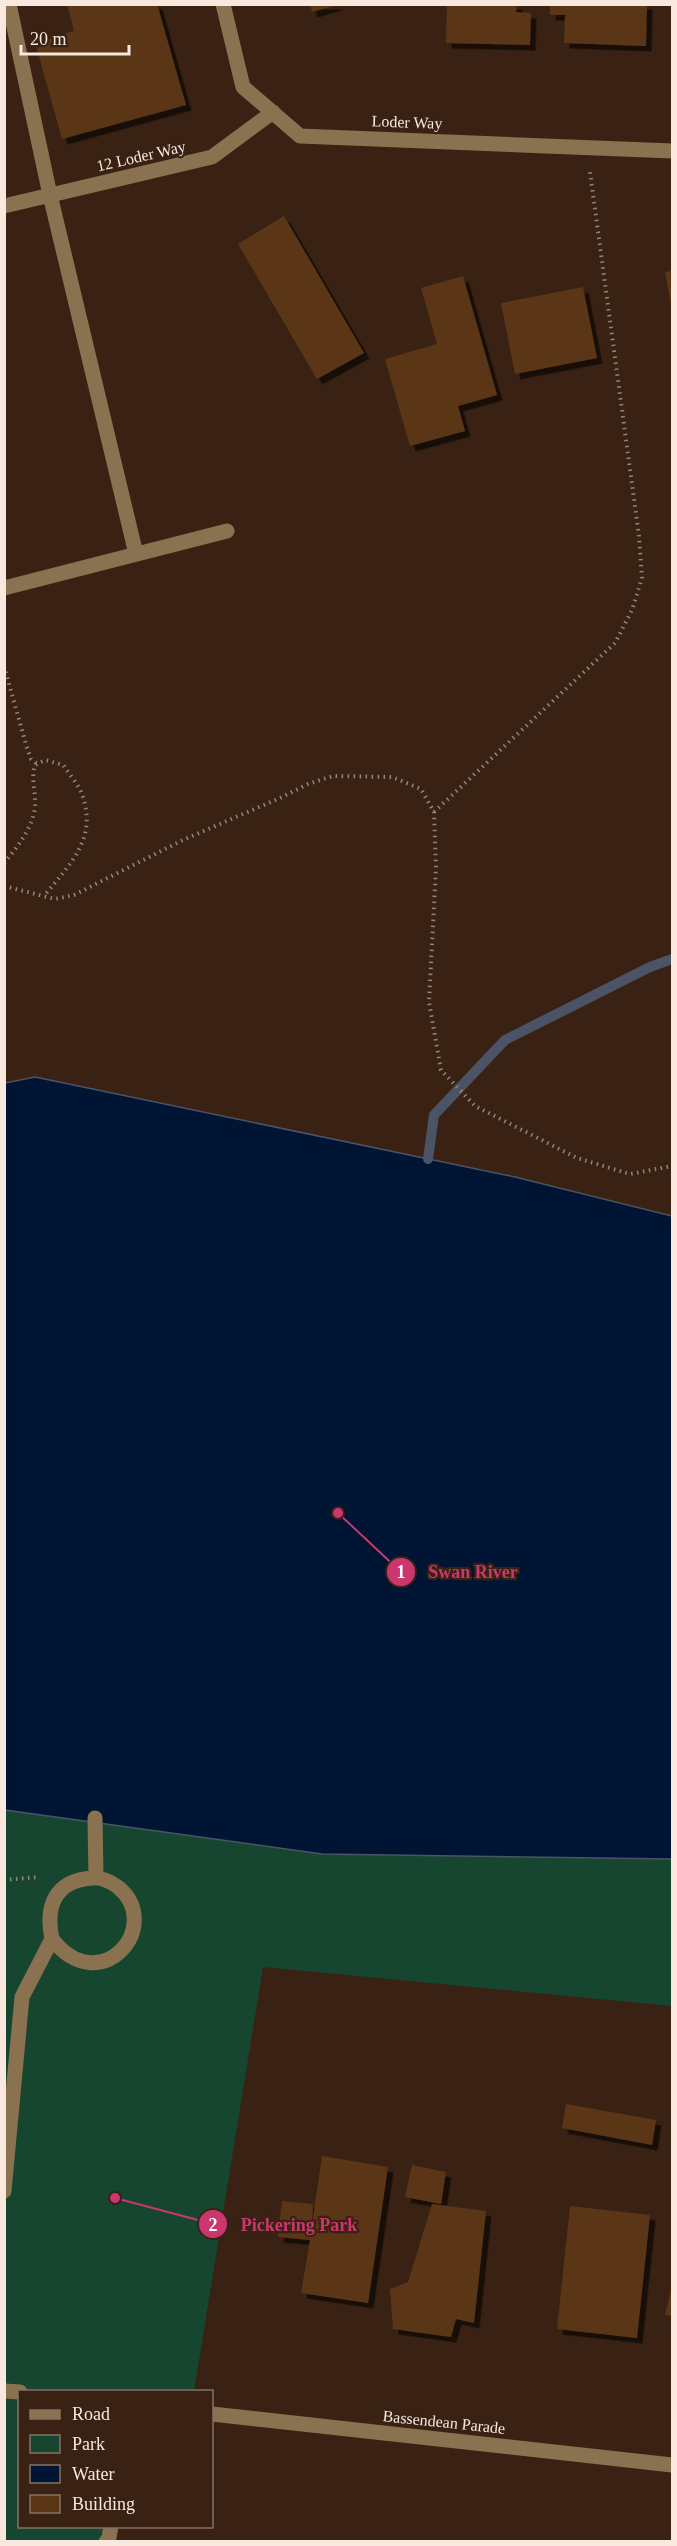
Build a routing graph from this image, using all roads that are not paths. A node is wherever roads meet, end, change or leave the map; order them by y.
1 (9, 4) edge
2 (223, 4) edge
3 (273, 112) junction
4 (672, 151) edge
5 (50, 195) junction
6 (4, 206) edge
7 (227, 531) dead end
8 (136, 554) junction
9 (4, 588) edge
10 (95, 1818) dead end
11 (96, 1877) junction
12 (52, 1939) junction
13 (4, 2191) edge
14 (213, 2414) edge
15 (672, 2465) edge

1 - 5 street
2 - 3 street, Loder Way
3 - 4 street, Loder Way
3 - 5 street, 12 Loder Way
5 - 6 street, 12 Loder Way
5 - 8 street
7 - 8 street
8 - 9 street
10 - 11 street
11 - 12 street
11 - 12 street
12 - 13 street
14 - 15 street, Bassendean Parade

